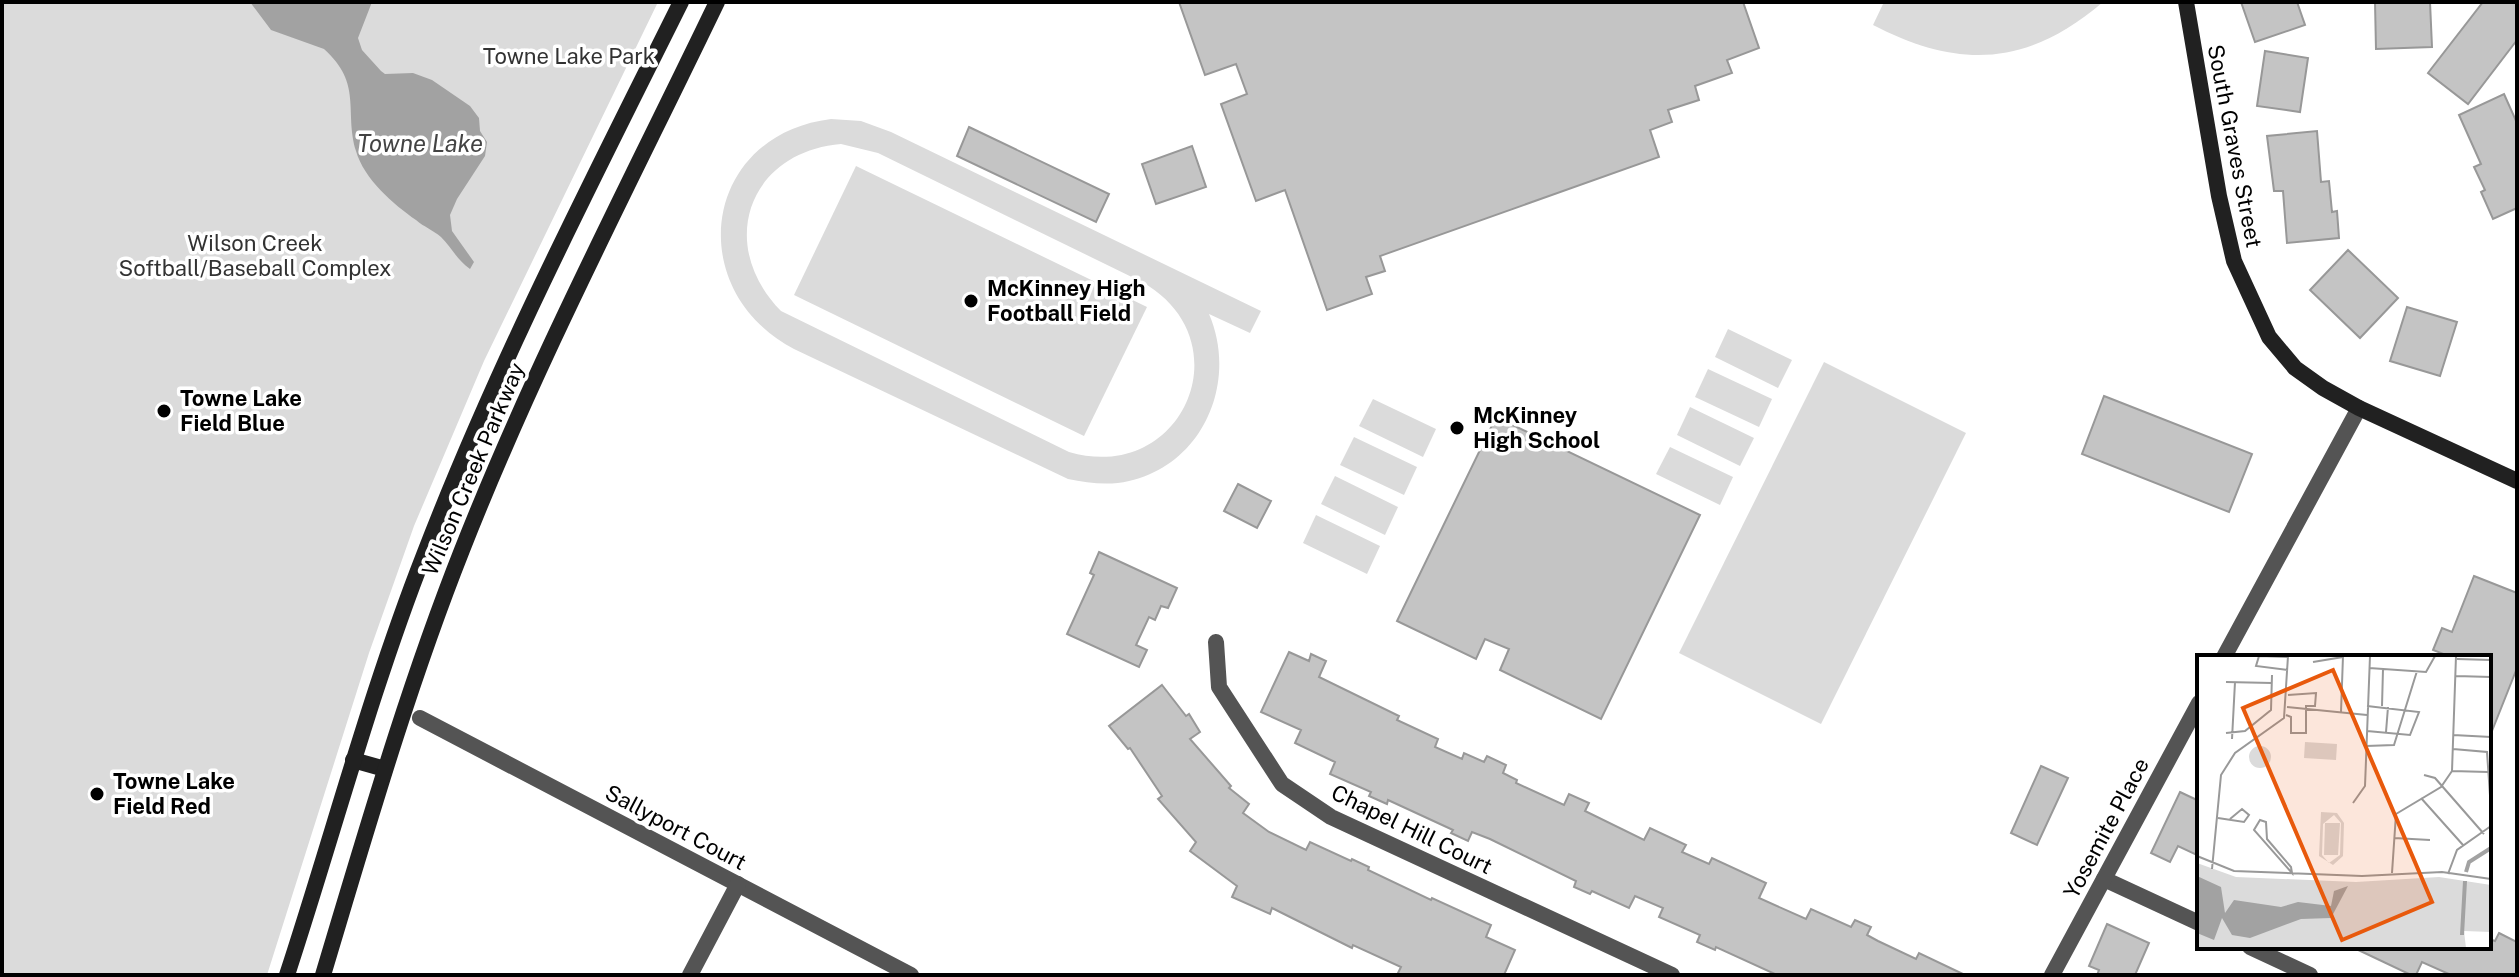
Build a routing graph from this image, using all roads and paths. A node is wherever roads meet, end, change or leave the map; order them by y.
1 (681, 2) edge
2 (717, 2) edge
3 (2186, 2) edge
4 (2359, 408) junction
5 (2517, 481) edge
6 (1216, 642) dead end
7 (2225, 655) edge
8 (2197, 707) edge
9 (420, 718) dead end
10 (353, 760) junction
11 (385, 769) junction
12 (2104, 879) junction
13 (738, 884) junction
14 (2197, 922) edge
15 (2254, 949) edge
16 (287, 975) edge
17 (323, 975) edge
18 (690, 975) edge
19 (911, 975) edge
20 (1672, 975) edge
21 (2052, 975) edge
22 (2310, 975) edge

1 - 10 main road, Wilson Creek Parkway
2 - 11 main road, Wilson Creek Parkway
3 - 4 main road, South Graves Street
4 - 5 main road, South Graves Street
4 - 7 street
6 - 20 street, Chapel Hill Court
8 - 12 street, Yosemite Place
9 - 13 street, Sallyport Court
10 - 11 main road
10 - 16 main road, Wilson Creek Parkway
11 - 17 main road, Wilson Creek Parkway
12 - 14 street
12 - 21 street, Yosemite Place
13 - 18 street
13 - 19 street, Sallyport Court
15 - 22 street

